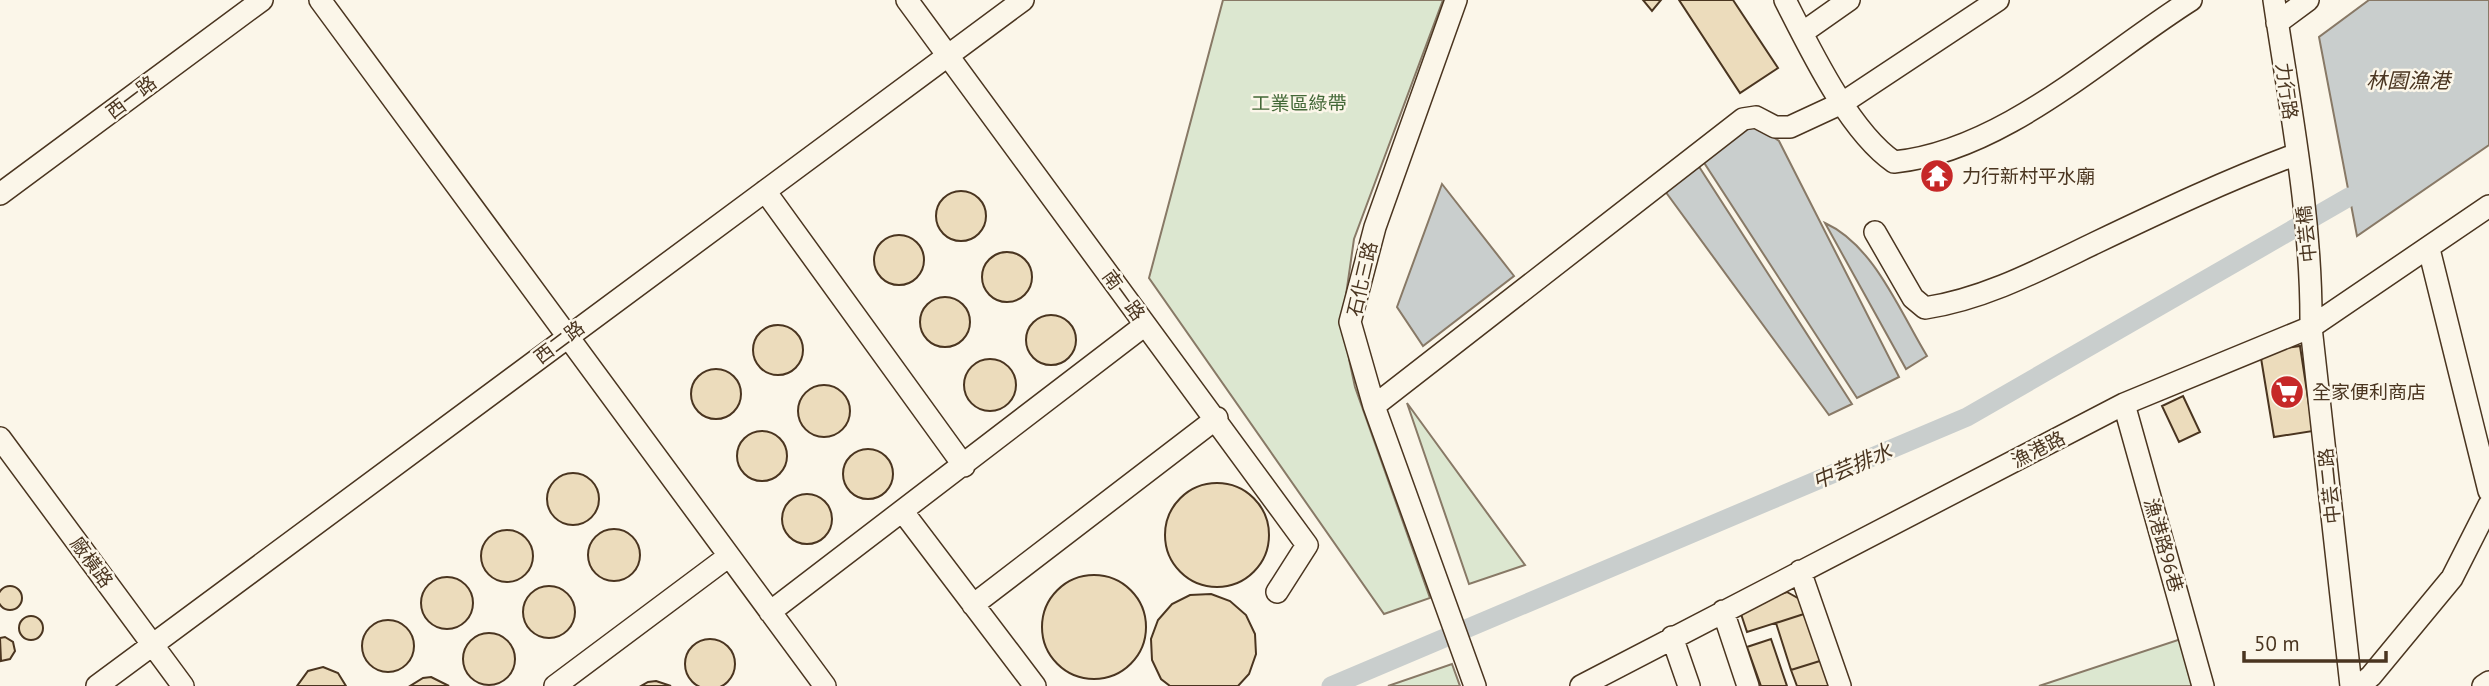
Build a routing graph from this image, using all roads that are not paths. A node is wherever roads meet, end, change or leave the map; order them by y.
1 (262, 0) edge
2 (320, 0) edge
3 (907, 0) edge
4 (1023, 0) edge
5 (1456, 0) edge
6 (1786, 0) edge
7 (1849, 0) edge
8 (1998, 0) edge
9 (2191, 0) edge
10 (2274, 0) edge
11 (2308, 0) edge
12 (2277, 23) junction
13 (1802, 33) junction
14 (948, 55) junction
15 (1844, 102) junction
16 (2297, 154) junction
17 (2301, 181) joint
18 (765, 191) junction
19 (0, 194) edge
20 (2489, 206) edge
21 (1875, 232) dead end
22 (2429, 249) junction
23 (2311, 286) joint
24 (1146, 325) junction
25 (2311, 327) junction
26 (567, 336) junction
27 (2124, 404) junction
28 (1374, 406) junction
29 (1217, 418) junction
30 (0, 438) edge
31 (964, 466) junction
32 (2489, 491) edge
33 (2489, 505) edge
34 (903, 512) junction
35 (729, 556) junction
36 (1800, 571) junction
37 (1277, 592) dead end
38 (973, 605) junction
39 (1723, 611) junction
40 (770, 612) junction
41 (1672, 637) junction
42 (153, 645) junction
43 (1608, 679) edge
44 (2489, 682) edge
45 (1474, 683) edge
46 (97, 686) edge
47 (183, 686) edge
48 (555, 686) edge
49 (825, 686) edge
50 (1035, 686) edge
51 (1581, 686) edge
52 (1689, 686) edge
53 (1748, 686) edge
54 (1840, 686) edge
55 (2203, 686) edge
56 (2351, 686) edge
57 (2359, 686) edge
58 (2483, 686) edge

1 - 19 street, 西一路
2 - 26 street
3 - 14 street, 南一路
4 - 14 street, 西二路
5 - 28 street, 石化三路
6 - 13 street
7 - 13 street
8 - 15 street
9 - 15 street
10 - 12 street, 力行路
11 - 12 street
12 - 16 street, 力行路
13 - 15 street
14 - 18 street, 西二路
14 - 24 street, 南一路
15 - 28 street
16 - 17 street, 力行路
16 - 21 street
17 - 23 street, 中芸橋
18 - 26 street, 西二路
18 - 31 street
20 - 22 street, 漁港路
22 - 25 street, 漁港路
22 - 32 street
23 - 25 street, 中芸二路
24 - 29 street, 南一路
24 - 31 street
25 - 27 street, 漁港路
25 - 56 street, 中芸二路
26 - 35 street
26 - 42 street, 西二路
27 - 36 street, 漁港路
27 - 55 street, 漁港路96巷
28 - 45 street, 石化三路
29 - 37 street, 南一路
29 - 38 street
30 - 42 street, 廠橫路
31 - 34 street
33 - 57 street
34 - 38 street
34 - 40 street
35 - 40 street
35 - 48 street
36 - 39 street, 漁港路
36 - 54 street
38 - 50 street
39 - 41 street, 漁港路
39 - 53 street
40 - 49 street
41 - 43 street, 漁港路
41 - 52 street
42 - 46 street, 西二路
42 - 47 street, 廠橫路
43 - 51 street, 漁港路
44 - 58 street

